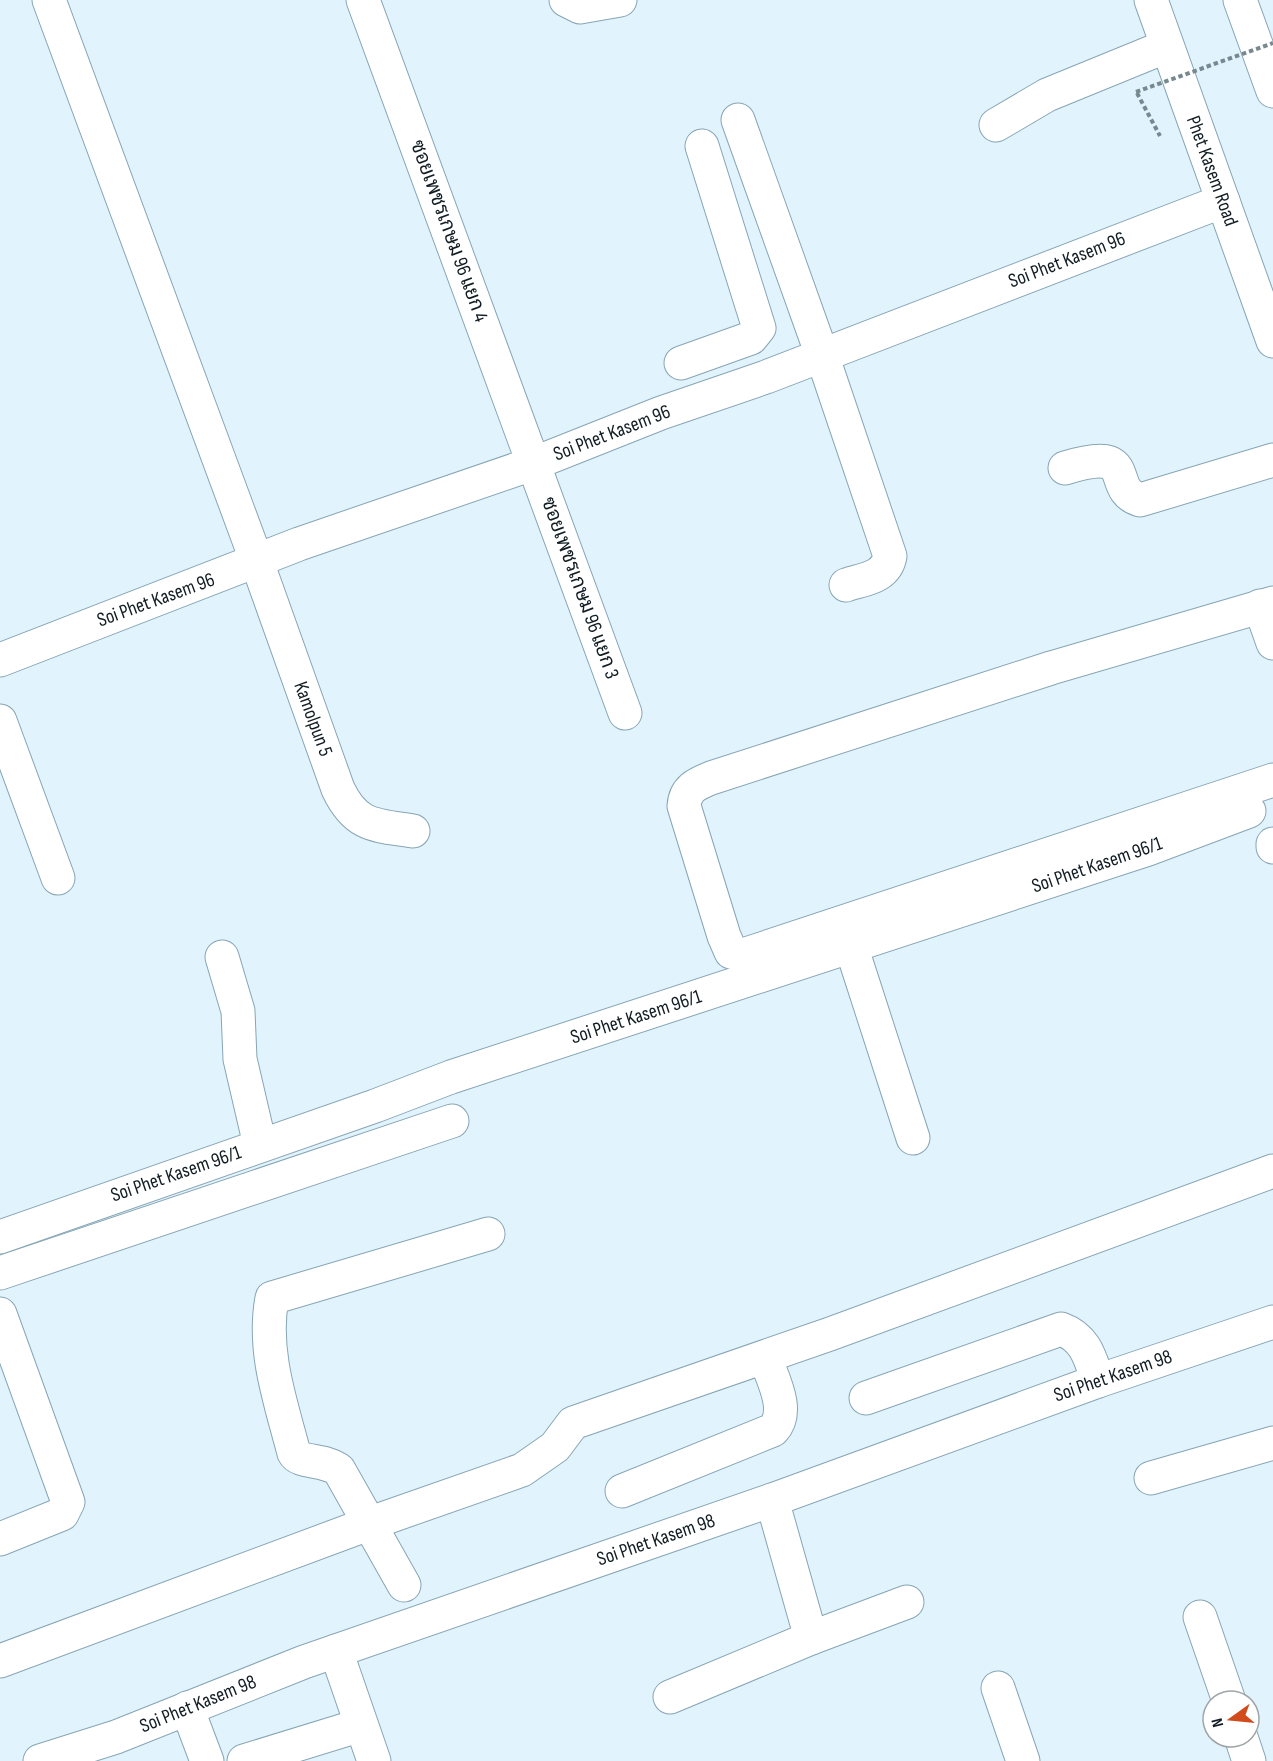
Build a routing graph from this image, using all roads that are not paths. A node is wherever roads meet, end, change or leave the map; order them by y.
1 (49, 0) edge
2 (363, 0) edge
3 (566, 0) edge
4 (620, 0) edge
5 (1151, 0) edge
6 (1240, 0) edge
7 (1167, 46) junction
8 (1273, 91) edge
9 (738, 120) dead end
10 (996, 125) dead end
11 (702, 146) dead end
12 (1223, 201) junction
13 (751, 338) junction
14 (1273, 341) edge
15 (822, 355) junction
16 (681, 363) dead end
17 (766, 377) junction
18 (1273, 460) edge
19 (535, 463) junction
20 (1065, 468) dead end
21 (257, 562) junction
22 (846, 585) dead end
23 (1267, 604) edge
24 (1273, 643) edge
25 (0, 660) edge
26 (625, 713) dead end
27 (0, 721) edge
28 (1273, 780) edge
29 (1273, 802) edge
30 (413, 831) dead end
31 (58, 878) dead end
32 (851, 946) junction
33 (222, 957) dead end
34 (452, 1121) dead end
35 (913, 1138) dead end
36 (260, 1145) junction
37 (1273, 1171) edge
38 (488, 1234) dead end
39 (0, 1237) edge
40 (0, 1273) edge
41 (0, 1314) edge
42 (1273, 1322) edge
43 (765, 1357) junction
44 (1098, 1381) junction
45 (866, 1398) dead end
46 (1273, 1443) edge
47 (1151, 1478) dead end
48 (622, 1491) dead end
49 (772, 1500) junction
50 (368, 1524) junction
51 (0, 1539) edge
52 (404, 1585) dead end
53 (907, 1602) dead end
54 (1200, 1617) dead end
55 (811, 1638) junction
56 (336, 1651) junction
57 (0, 1661) edge
58 (998, 1688) dead end
59 (1225, 1689) edge
60 (670, 1697) dead end
61 (187, 1708) junction
62 (361, 1725) junction
63 (40, 1761) edge
64 (207, 1761) edge
65 (244, 1761) edge
66 (374, 1761) edge
67 (1023, 1761) edge

1 - 21 street, Kamolpun 5
2 - 19 street, ซอยเพชรเกษม 96 แยก 4
3 - 4 street
5 - 7 street, Phet Kasem Road
6 - 8 street
7 - 10 street
7 - 12 street, Phet Kasem Road
9 - 15 street
11 - 13 street
12 - 14 street, Phet Kasem Road
12 - 15 street, Soi Phet Kasem 96
13 - 16 street
13 - 17 street
15 - 17 street, Soi Phet Kasem 96
15 - 22 street
17 - 19 street, Soi Phet Kasem 96
18 - 20 street
19 - 21 street, Soi Phet Kasem 96
19 - 26 street, ซอยเพชรเกษม 96 แยก 3
21 - 25 street, Soi Phet Kasem 96
21 - 30 street, Kamolpun 5
23 - 24 street
23 - 28 street
27 - 31 street
29 - 32 street, Soi Phet Kasem 96/1
32 - 35 street
32 - 36 street, Soi Phet Kasem 96/1
33 - 36 street
34 - 40 street
36 - 39 street, Soi Phet Kasem 96/1
37 - 43 street
38 - 50 street
41 - 51 street
42 - 44 street, Soi Phet Kasem 98
43 - 48 street
43 - 50 street
44 - 45 street
44 - 49 street, Soi Phet Kasem 98
46 - 47 street
49 - 55 street
49 - 56 street, Soi Phet Kasem 98
50 - 52 street
50 - 57 street
53 - 55 street
54 - 59 street
55 - 60 street
56 - 61 street, Soi Phet Kasem 98
56 - 62 street
58 - 67 street
61 - 63 street, Soi Phet Kasem 98
61 - 64 street
62 - 65 street
62 - 66 street

